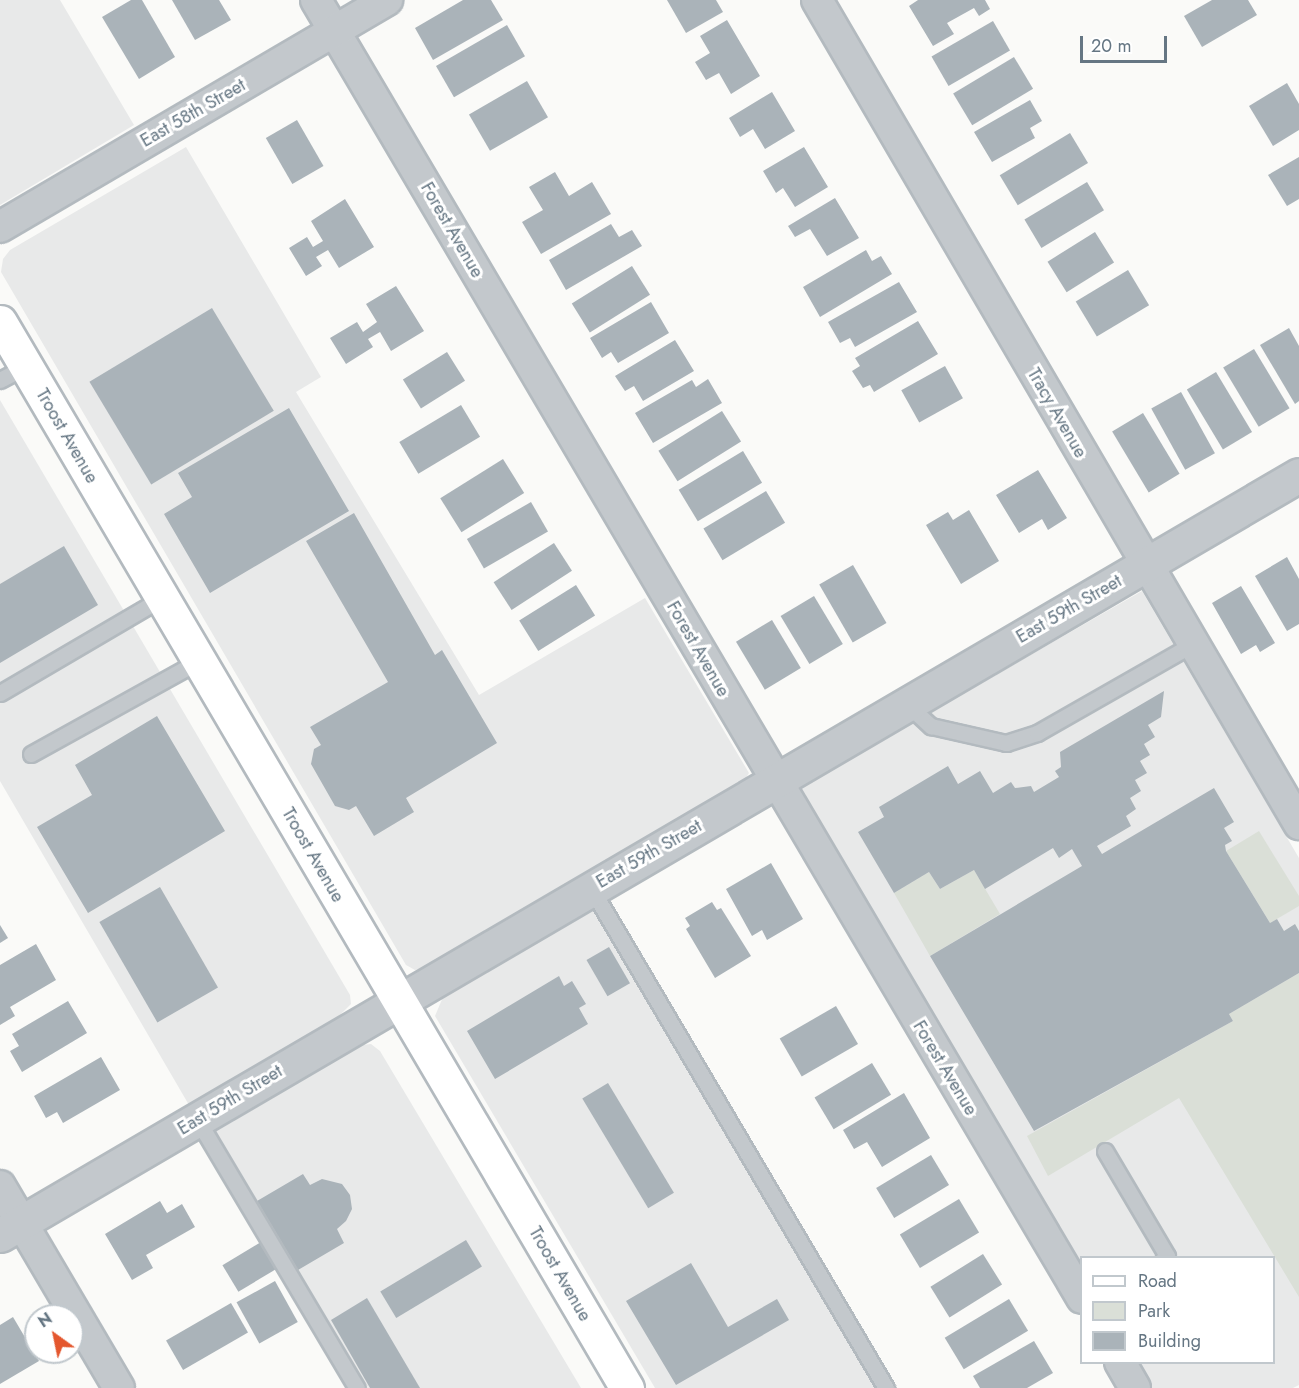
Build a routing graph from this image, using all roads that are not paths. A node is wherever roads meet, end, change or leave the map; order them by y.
1 (316, 0) edge
2 (387, 0) edge
3 (817, 0) edge
4 (334, 31) junction
5 (0, 227) edge
6 (0, 322) edge
7 (13, 373) edge
8 (1299, 475) edge
9 (1146, 564) junction
10 (162, 598) junction
11 (1193, 644) junction
12 (199, 661) junction
13 (0, 693) edge
14 (907, 704) junction
15 (31, 754) dead end
16 (775, 781) junction
17 (1299, 824) edge
18 (591, 888) junction
19 (399, 1000) junction
20 (197, 1119) junction
21 (1105, 1151) dead end
22 (0, 1186) edge
23 (11, 1228) edge
24 (1165, 1256) edge
25 (1080, 1295) edge
26 (1121, 1364) edge
27 (119, 1388) edge
28 (357, 1388) edge
29 (627, 1388) edge
30 (886, 1388) edge
31 (1135, 1388) edge

1 - 4 street, Forest Avenue
2 - 4 street, East 58th Street
3 - 9 street, Tracy Avenue
4 - 5 street, East 58th Street
4 - 16 street, Forest Avenue
6 - 7 main road, Troost Avenue
7 - 10 main road, Troost Avenue
8 - 9 street, East 59th Street
9 - 11 street, Tracy Avenue
9 - 14 street, East 59th Street
10 - 12 main road, Troost Avenue
10 - 13 lane
11 - 14 lane
11 - 17 street, Tracy Avenue
12 - 15 lane
12 - 19 main road, Troost Avenue
14 - 16 street, East 59th Street
16 - 18 street, East 59th Street
16 - 25 street, Forest Avenue
18 - 19 street, East 59th Street
18 - 30 lane
19 - 20 street, East 59th Street
19 - 29 main road, Troost Avenue
20 - 23 street, East 59th Street
20 - 28 lane
21 - 24 lane
22 - 23 street
23 - 27 street
26 - 31 street

